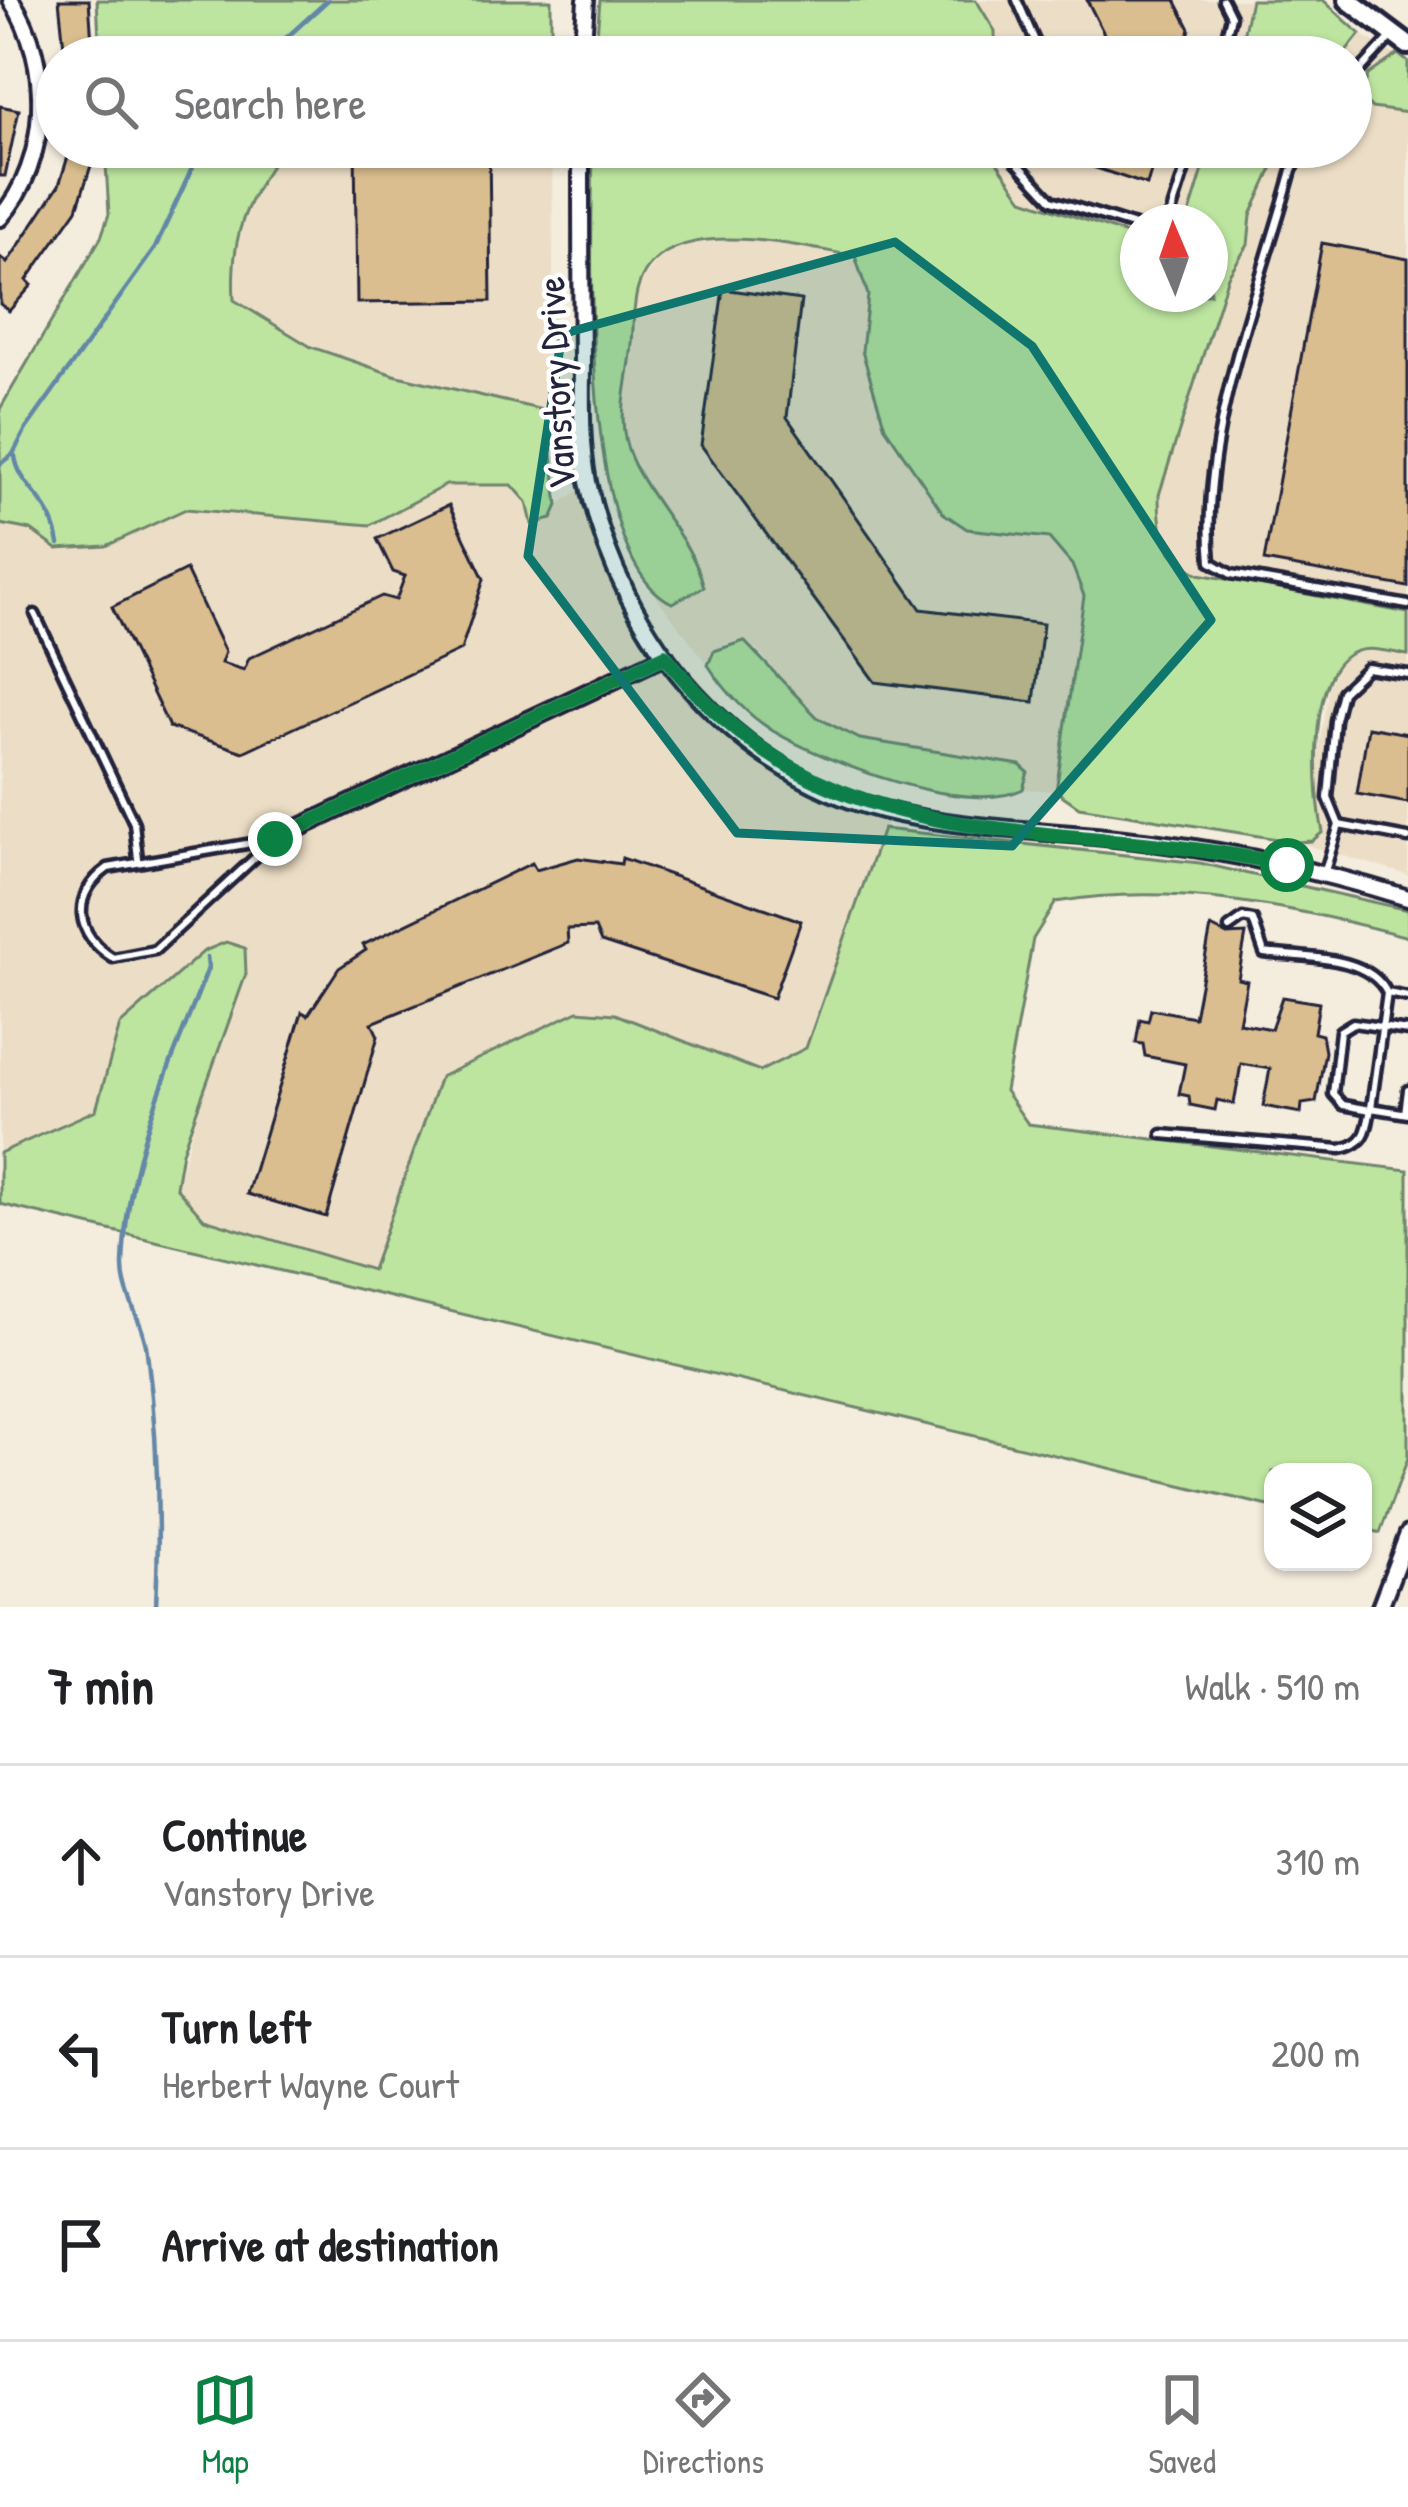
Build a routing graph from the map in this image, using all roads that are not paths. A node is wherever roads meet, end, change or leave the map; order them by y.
1 (11, 0) edge
2 (586, 0) edge
3 (1017, 0) edge
4 (1223, 0) edge
5 (1348, 0) edge
6 (583, 36) edge
7 (1033, 36) edge
8 (1226, 36) edge
9 (1401, 39) edge
10 (1372, 63) edge
11 (36, 82) edge
12 (36, 152) edge
13 (580, 168) edge
14 (1022, 168) edge
15 (1185, 168) edge
16 (1293, 168) edge
17 (1174, 204) edge
18 (0, 218) edge
19 (1120, 221) edge
20 (1408, 605) edge
21 (35, 614) dead end
22 (665, 656) junction
23 (1408, 674) edge
24 (1339, 825) junction
25 (1408, 838) edge
26 (275, 839) junction
27 (138, 859) junction
28 (1324, 874) junction
29 (1408, 898) edge
30 (1229, 928) dead end
31 (1387, 993) junction
32 (1408, 997) edge
33 (1382, 1027) junction
34 (1408, 1030) edge
35 (1408, 1090) edge
36 (1371, 1109) junction
37 (1406, 1114) edge
38 (1162, 1133) dead end
39 (1408, 1534) edge
40 (1380, 1607) edge

1 - 11 street
2 - 6 street
3 - 7 lane
4 - 8 lane
5 - 9 street
9 - 10 lane
12 - 18 street
13 - 22 street, Vanstory Drive
14 - 19 lane
15 - 17 lane
16 - 20 lane
21 - 27 lane
22 - 26 street
22 - 28 street, Vanstory Drive
23 - 24 lane
24 - 25 lane
24 - 28 lane
26 - 27 lane
26 - 27 lane
28 - 29 street, Vanstory Drive
30 - 31 lane
31 - 32 lane
31 - 33 lane
33 - 34 lane
33 - 36 lane
33 - 36 lane
35 - 37 lane
36 - 37 lane
36 - 38 lane
39 - 40 street

